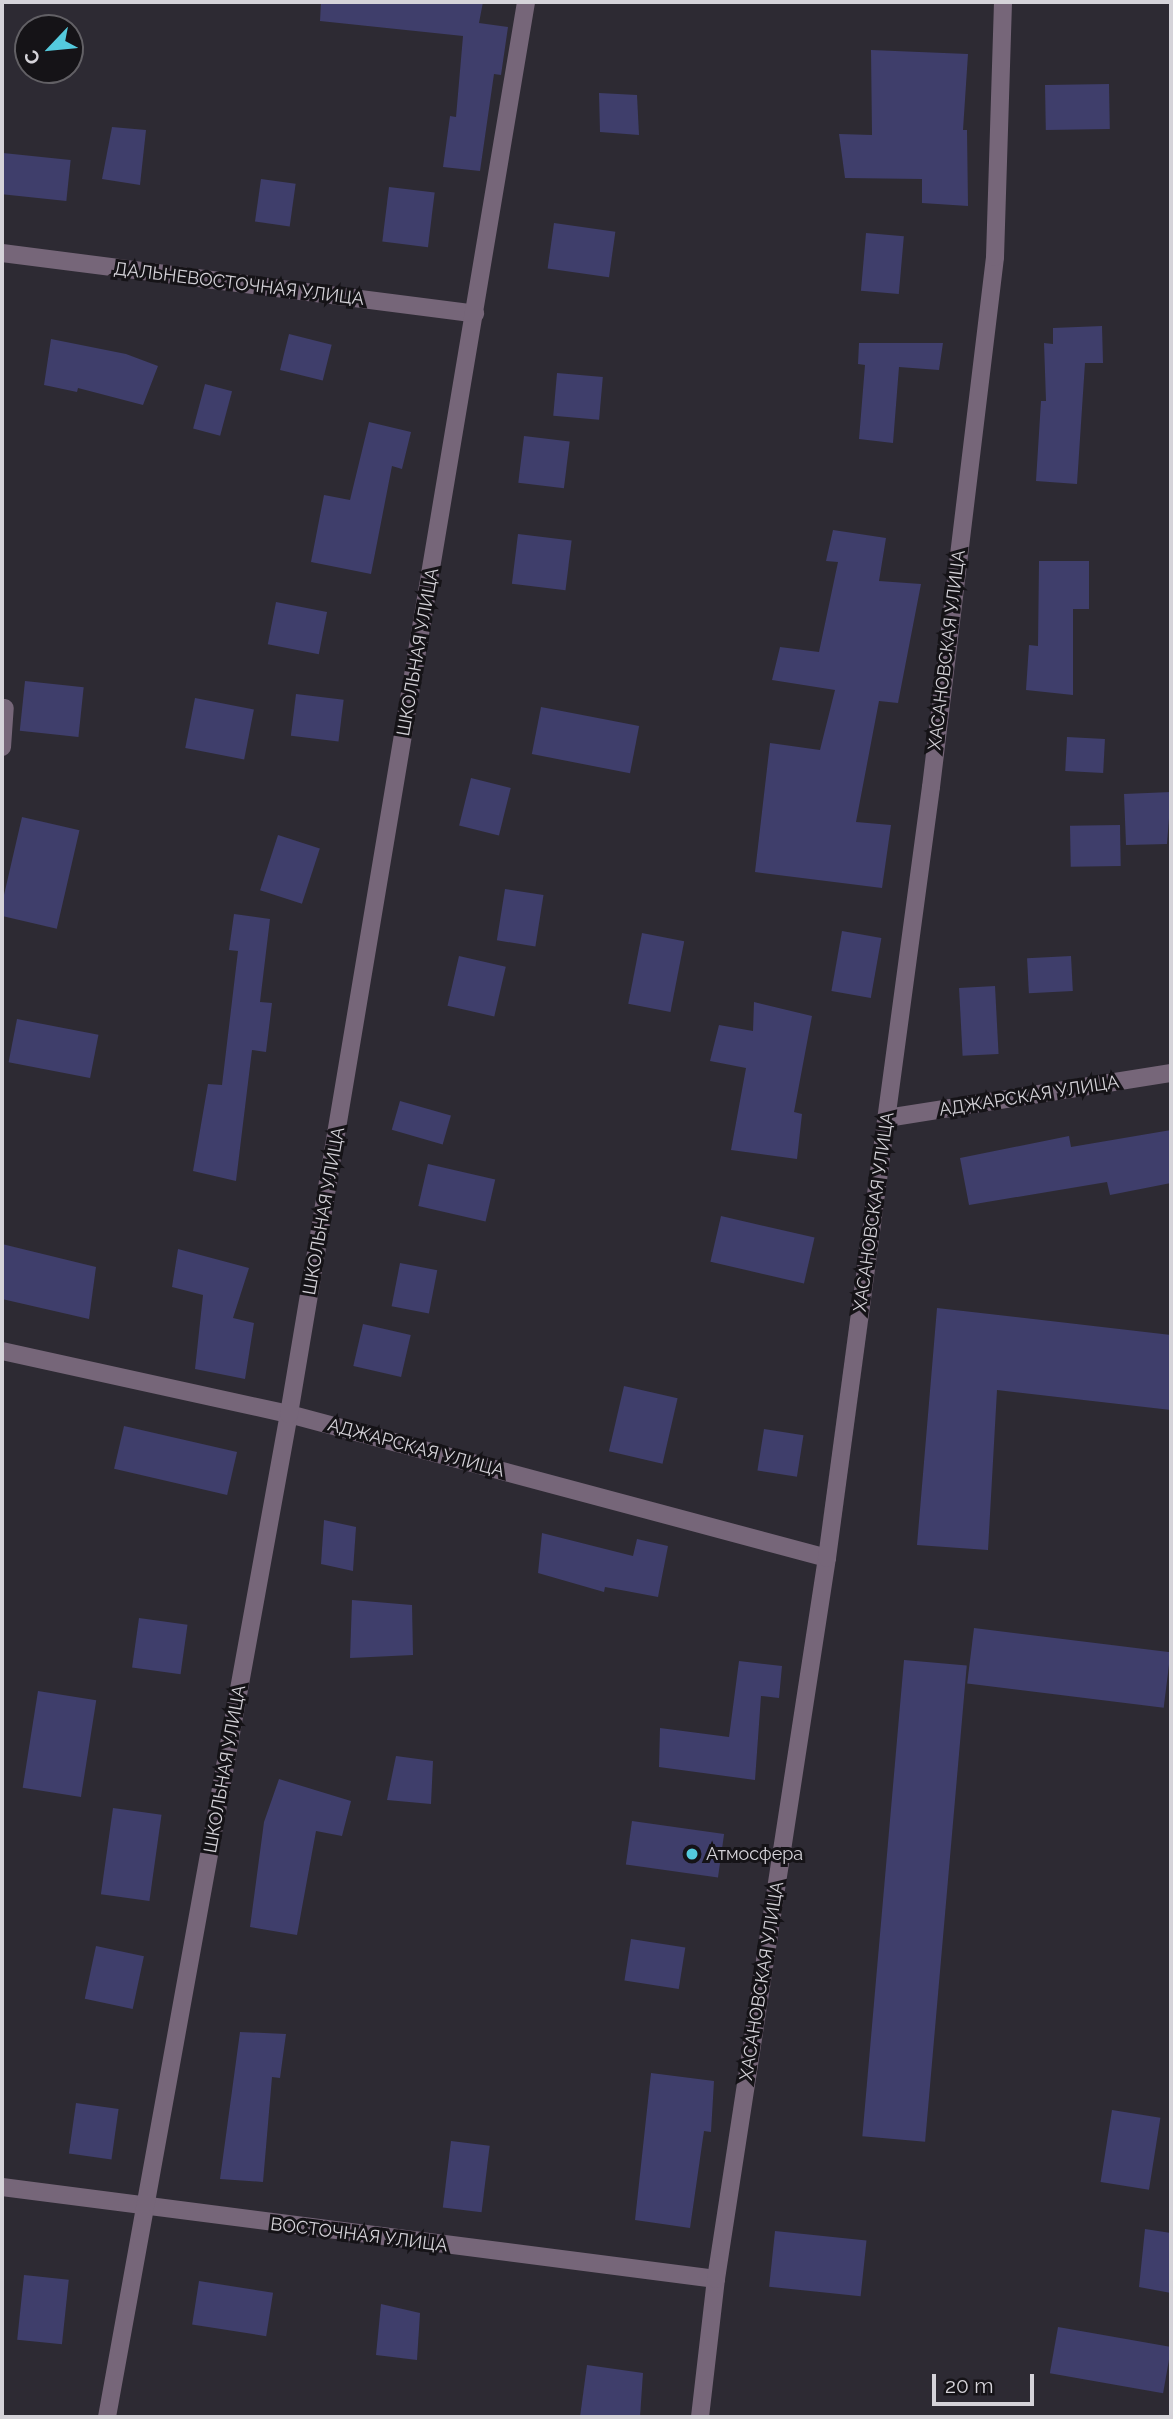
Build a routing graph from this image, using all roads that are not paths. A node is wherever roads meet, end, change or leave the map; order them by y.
1 (526, 2) edge
2 (1003, 2) edge
3 (2, 253) edge
4 (475, 314) junction
5 (5, 708) dead end
6 (2, 747) edge
7 (1171, 1073) edge
8 (887, 1118) junction
9 (2, 1351) edge
10 (289, 1414) junction
11 (827, 1558) junction
12 (2, 2187) edge
13 (145, 2208) junction
14 (716, 2279) junction
15 (107, 2417) edge
16 (700, 2417) edge

1 - 4 street, ШКОЛЬНАЯ УЛИЦА
2 - 8 street, ХАСАНОВСКАЯ УЛИЦА
3 - 4 street, ДАЛЬНЕВОСТОЧНАЯ УЛИЦА
4 - 10 street, ШКОЛЬНАЯ УЛИЦА
5 - 6 street
7 - 8 street, АДЖАРСКАЯ УЛИЦА
8 - 11 street, ХАСАНОВСКАЯ УЛИЦА
9 - 10 street, АДЖАРСКАЯ УЛИЦА
10 - 11 street, АДЖАРСКАЯ УЛИЦА
10 - 13 street, ШКОЛЬНАЯ УЛИЦА
11 - 14 street, ХАСАНОВСКАЯ УЛИЦА
12 - 13 street, ВОСТОЧНАЯ УЛИЦА
13 - 14 street, ВОСТОЧНАЯ УЛИЦА
13 - 15 street, ШКОЛЬНАЯ УЛИЦА
14 - 16 street, ХАСАНОВСКАЯ УЛИЦА

